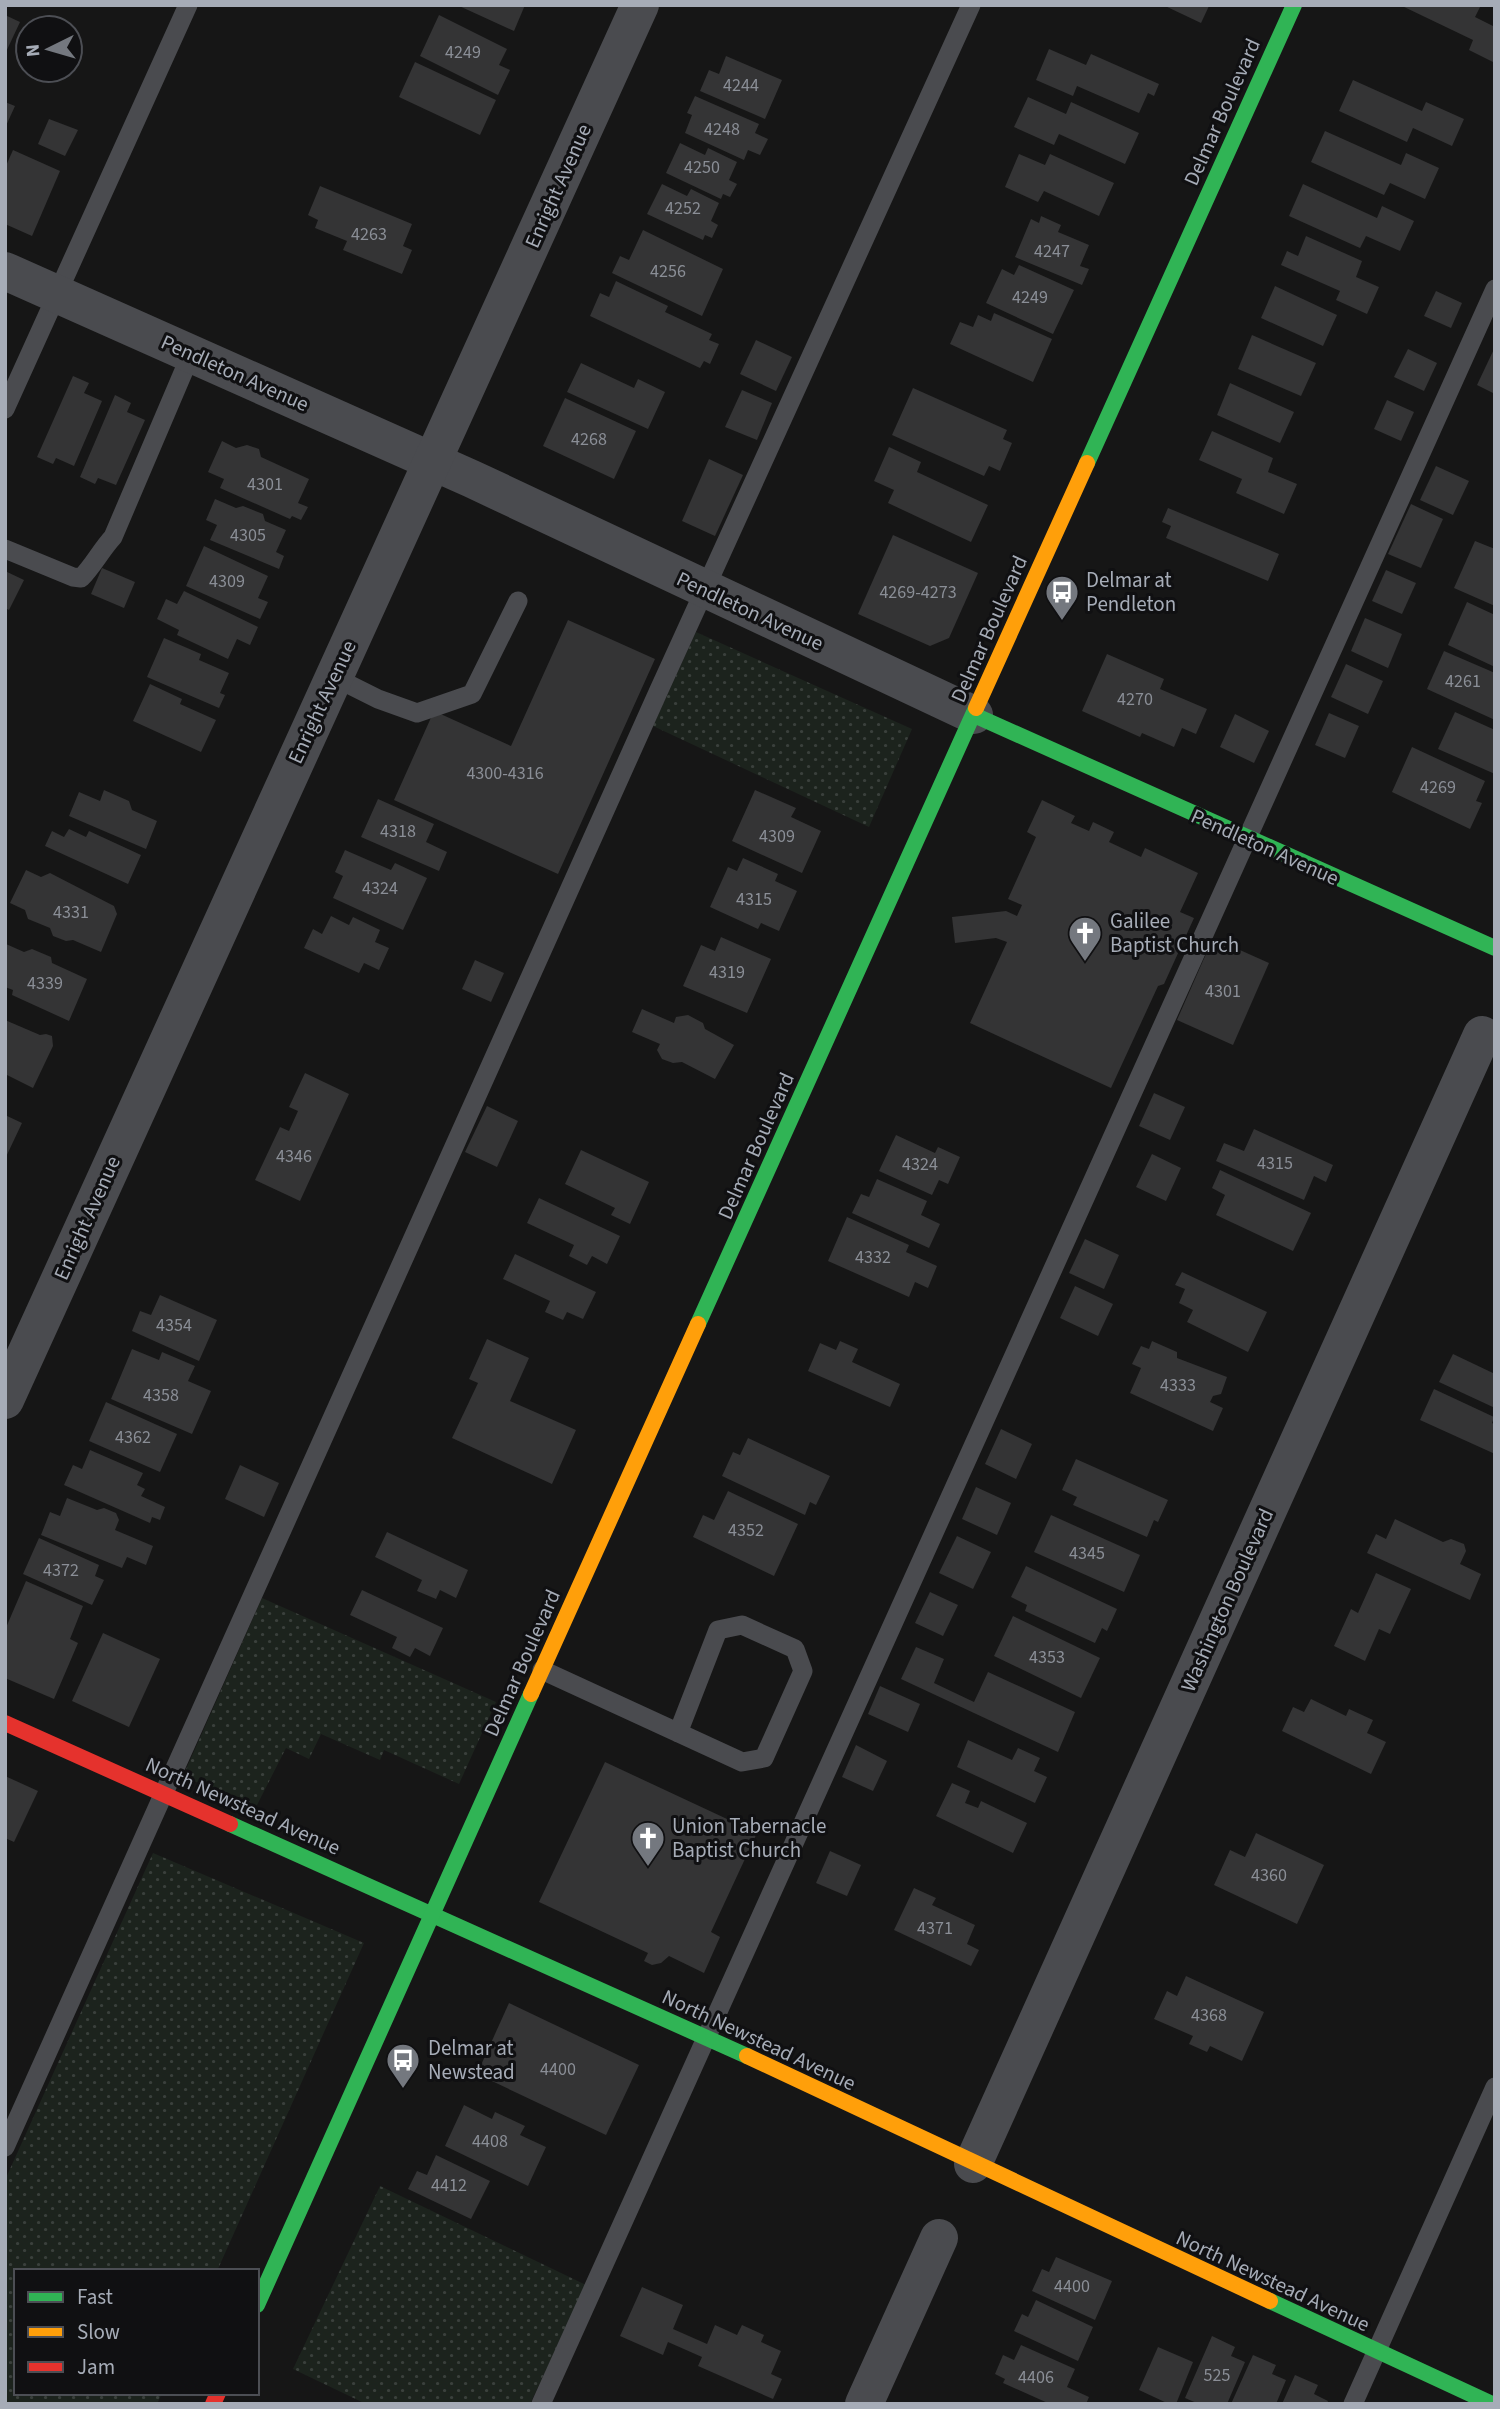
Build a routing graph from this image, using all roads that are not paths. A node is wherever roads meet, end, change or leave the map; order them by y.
1 (188, 5) edge
2 (640, 5) edge
3 (971, 5) edge
4 (1294, 5) edge
5 (5, 271) edge
6 (1495, 289) edge
7 (57, 294) junction
8 (191, 354) junction
9 (5, 409) edge
10 (433, 461) junction
11 (5, 549) edge
12 (704, 590) junction
13 (518, 601) dead end
14 (334, 677) junction
15 (974, 715) junction
16 (1246, 839) junction
17 (1495, 948) edge
18 (1482, 1035) dead end
19 (5, 1399) edge
20 (542, 1670) junction
21 (5, 1723) edge
22 (678, 1732) junction
23 (164, 1794) junction
24 (431, 1914) junction
25 (706, 2037) junction
26 (1495, 2087) edge
27 (5, 2147) edge
28 (973, 2164) junction
29 (939, 2238) dead end
30 (259, 2301) edge
31 (1376, 2352) junction
32 (541, 2404) edge
33 (864, 2404) edge
34 (1353, 2404) edge
35 (1492, 2404) edge

1 - 7 lane
2 - 10 street, Enright Avenue
3 - 12 lane
4 - 15 main road, Delmar Boulevard
5 - 7 street, Pendleton Avenue
6 - 16 lane
7 - 8 street, Pendleton Avenue
7 - 9 lane
8 - 10 street, Pendleton Avenue
8 - 11 lane
10 - 12 street, Pendleton Avenue
10 - 14 street, Enright Avenue
12 - 15 street, Pendleton Avenue
12 - 23 lane
13 - 14 lane
14 - 19 street, Enright Avenue
15 - 16 main road, Pendleton Avenue
15 - 20 main road, Delmar Boulevard
16 - 17 main road, Pendleton Avenue
16 - 25 lane
18 - 28 street, Washington Boulevard
20 - 22 lane
20 - 24 main road, Delmar Boulevard
21 - 23 main road, North Newstead Avenue
22 - 22 lane
23 - 24 main road, North Newstead Avenue
23 - 27 lane
24 - 25 main road, North Newstead Avenue
24 - 30 main road, Delmar Boulevard
25 - 28 main road, North Newstead Avenue
25 - 32 lane
26 - 31 lane
28 - 31 main road, North Newstead Avenue
29 - 33 street
31 - 34 lane
31 - 35 main road, North Newstead Avenue

